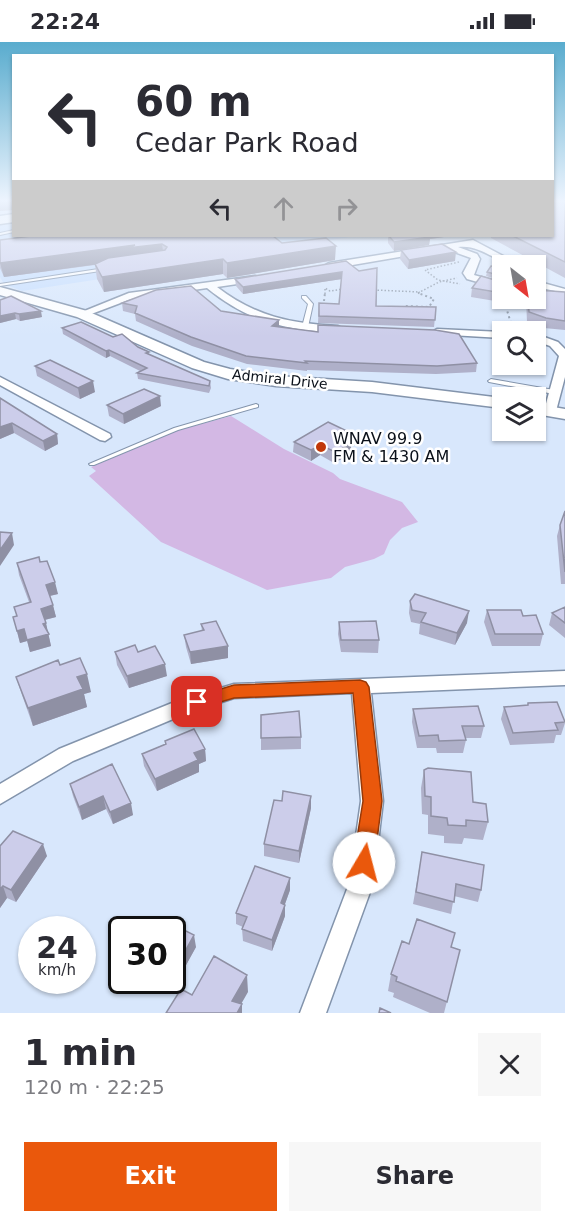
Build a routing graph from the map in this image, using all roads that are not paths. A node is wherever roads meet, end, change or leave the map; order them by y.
1 (453, 245) edge
2 (478, 245) edge
3 (447, 246) junction
4 (496, 255) edge
5 (318, 268) edge
6 (108, 269) edge
7 (260, 278) edge
8 (492, 283) edge
9 (210, 286) junction
10 (546, 286) edge
11 (1, 290) edge
12 (562, 291) edge
13 (304, 297) dead end
14 (82, 314) junction
15 (305, 327) junction
16 (345, 329) edge
17 (423, 332) edge
18 (492, 332) edge
19 (546, 341) edge
20 (0, 380) edge
21 (491, 381) dead end
22 (554, 392) junction
23 (492, 402) edge
24 (256, 406) dead end
25 (550, 411) edge
26 (105, 437) dead end
27 (92, 464) dead end
28 (565, 678) edge
29 (360, 687) junction
30 (0, 795) edge
31 (313, 1013) edge

1 - 3 street
2 - 4 street
3 - 5 street
3 - 8 street
6 - 11 lane
7 - 9 street
9 - 14 street
9 - 15 street
10 - 12 street
11 - 14 street, Admiral Drive
13 - 15 lane
14 - 23 street, Admiral Drive
15 - 16 street
17 - 18 street
19 - 22 street
20 - 26 street
21 - 22 lane
22 - 25 street
24 - 27 lane
28 - 29 street
29 - 30 street
29 - 31 street

